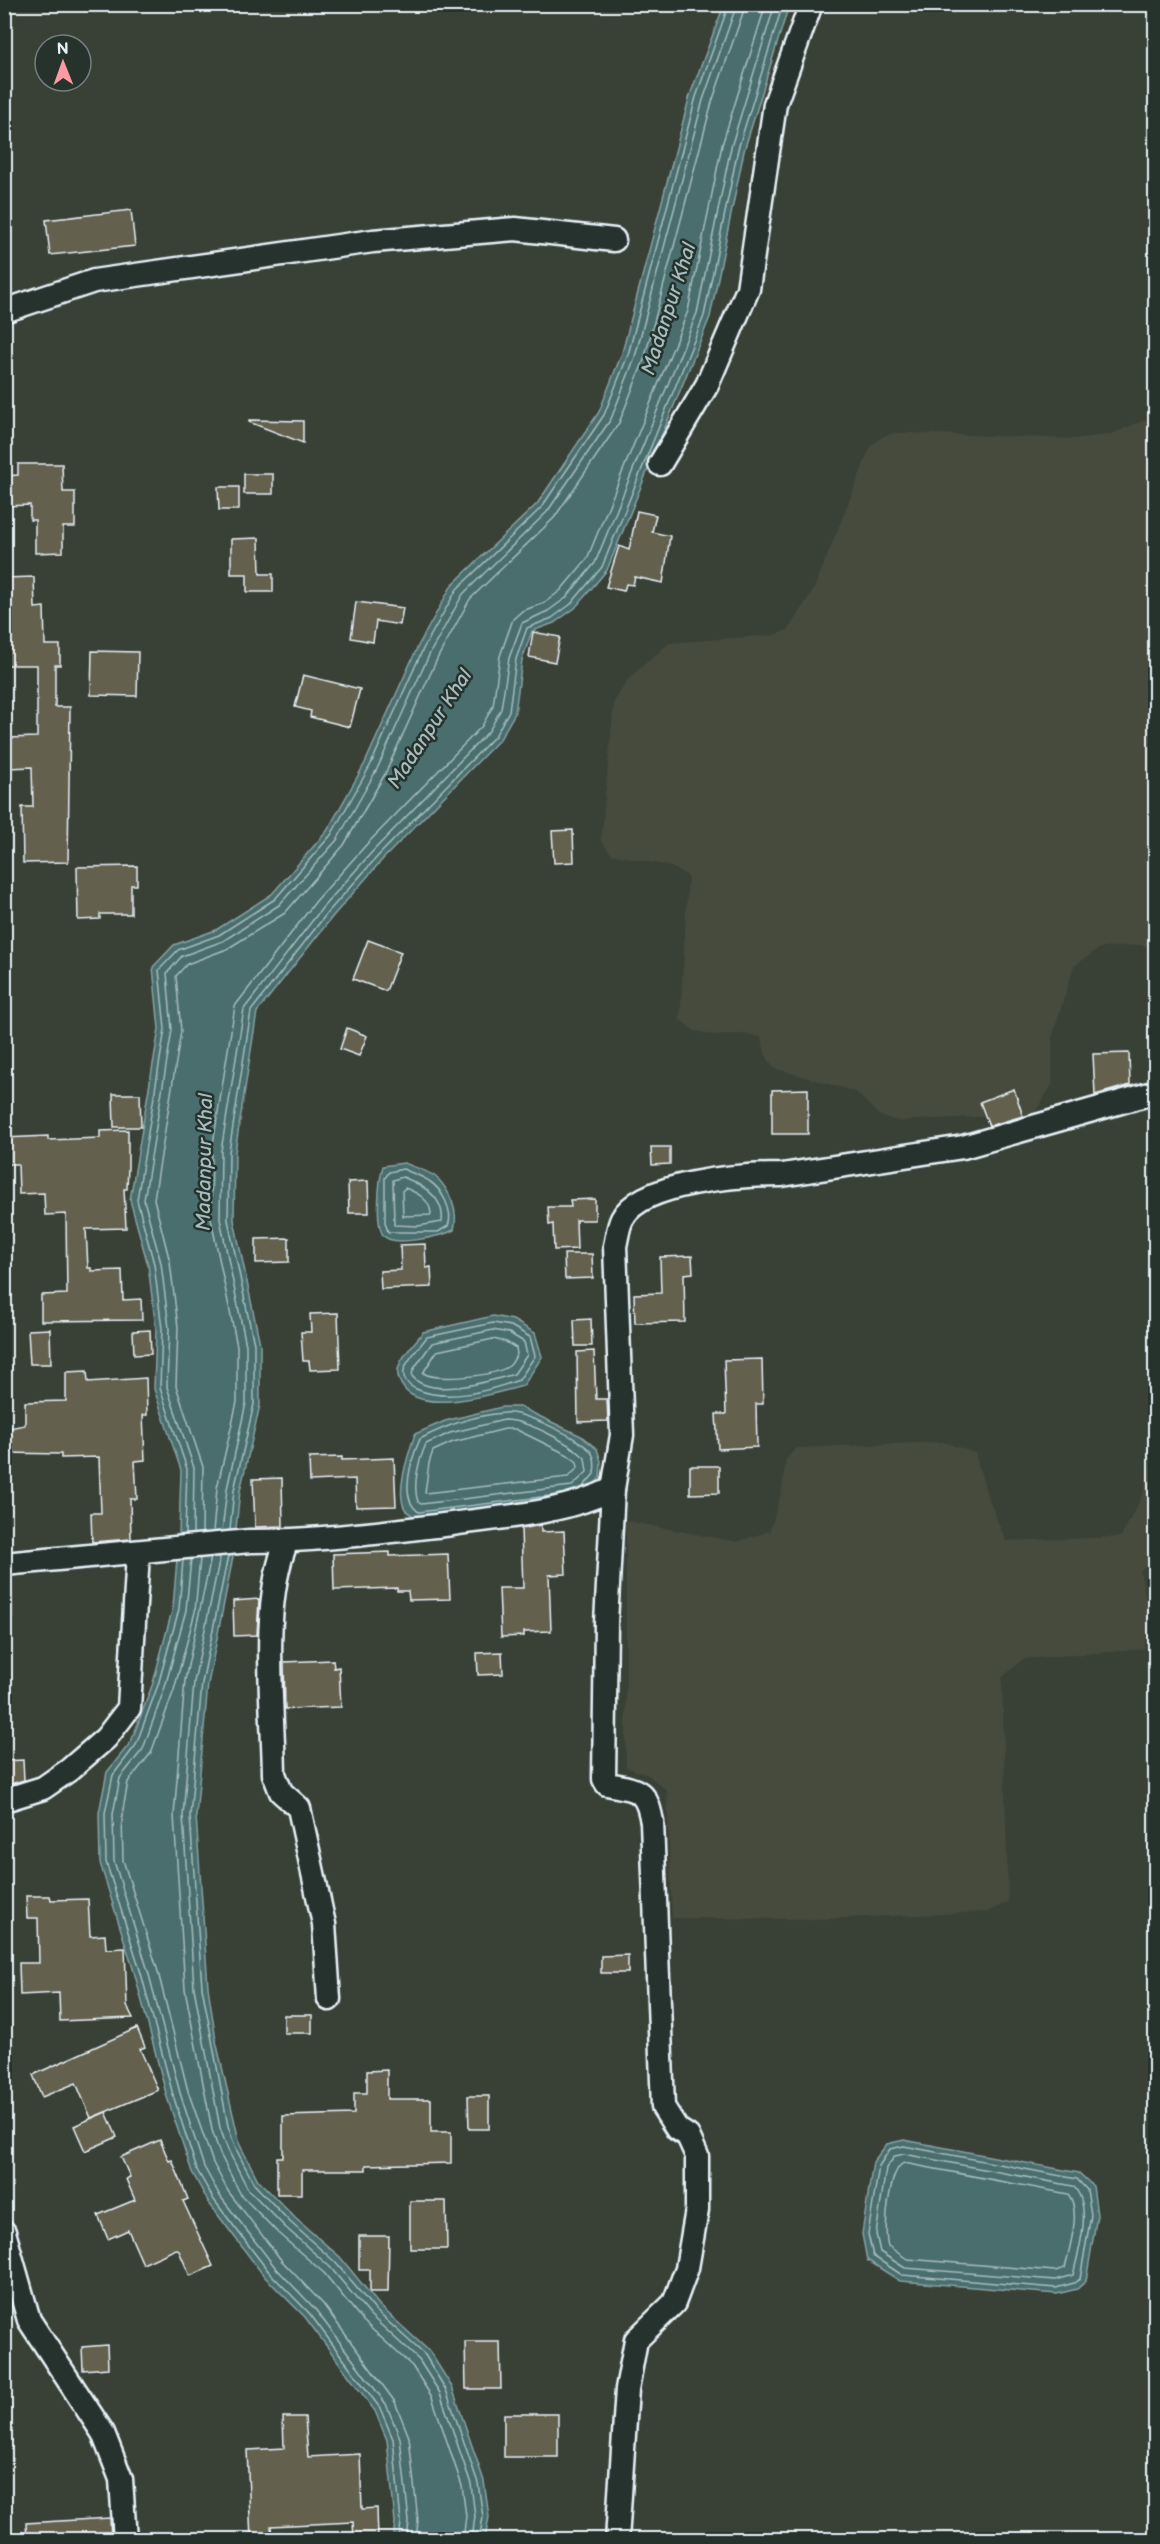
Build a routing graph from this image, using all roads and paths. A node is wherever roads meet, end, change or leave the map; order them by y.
1 (811, 4) edge
2 (614, 240) dead end
3 (4, 311) edge
4 (660, 464) dead end
5 (1155, 1092) edge
6 (613, 1489) junction
7 (287, 1541) junction
8 (138, 1553) junction
9 (4, 1564) edge
10 (4, 1800) edge
11 (329, 2000) dead end
12 (4, 2232) edge
13 (125, 2540) edge
14 (617, 2540) edge

1 - 4 street
2 - 3 street
5 - 6 street
6 - 7 street
6 - 14 street
7 - 8 street
7 - 11 street
8 - 9 street
8 - 10 street
12 - 13 street

